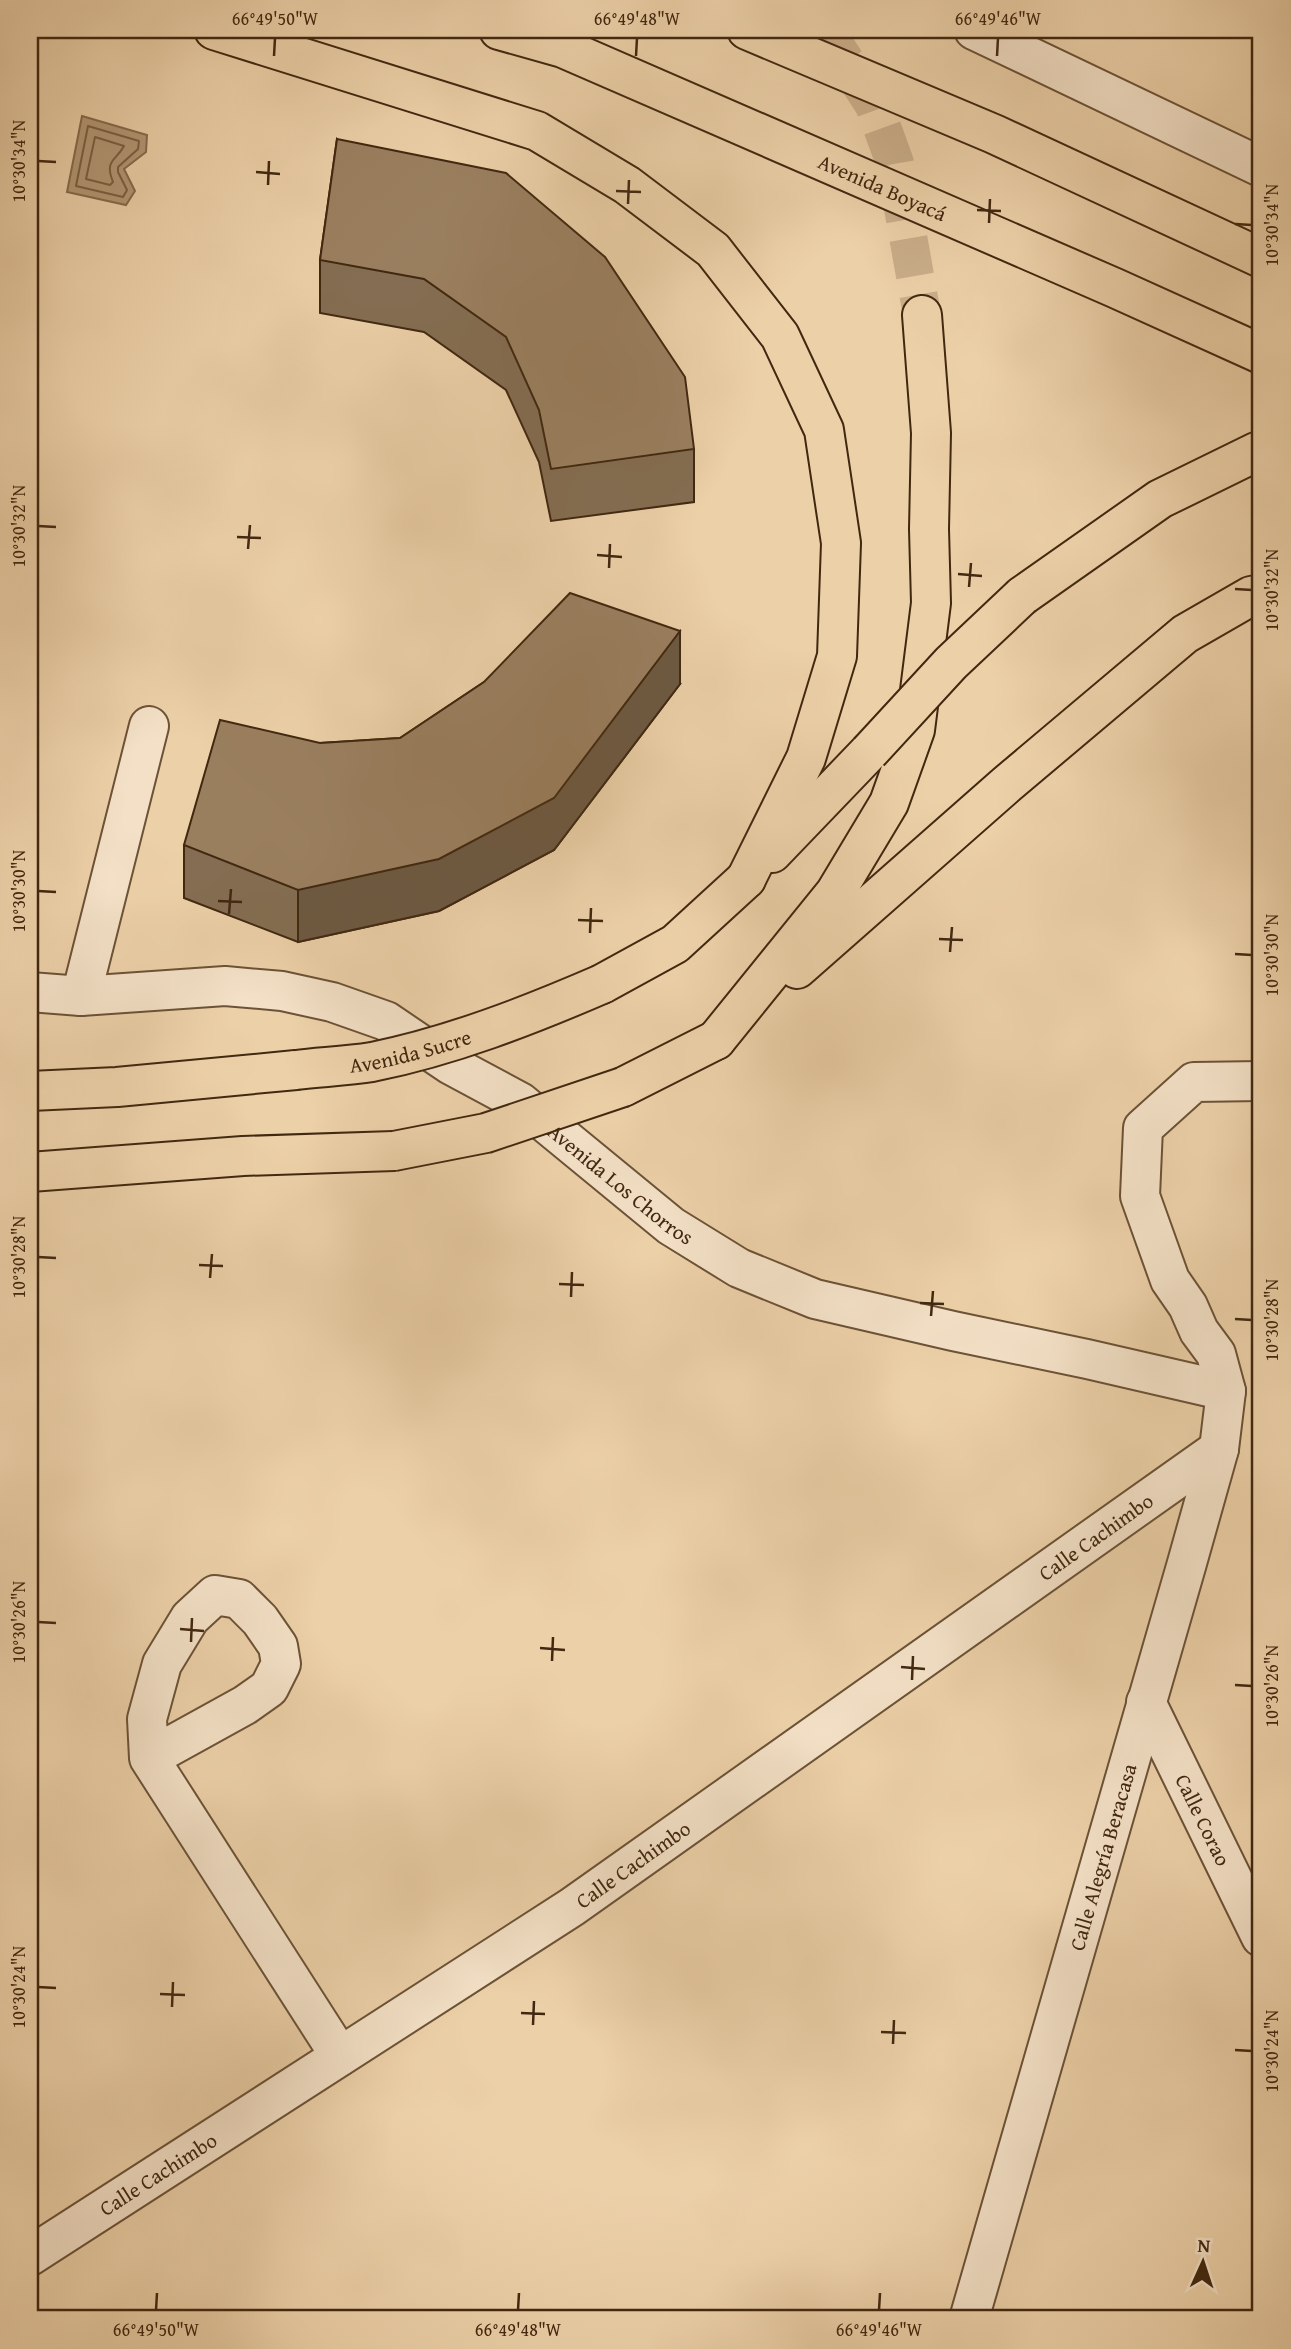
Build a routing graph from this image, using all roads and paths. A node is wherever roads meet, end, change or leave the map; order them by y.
1 (214, 30) edge
2 (499, 30) edge
3 (747, 30) edge
4 (974, 30) edge
5 (1261, 167) edge
6 (1261, 258) edge
7 (922, 315) tunnel mouth
8 (1261, 355) edge
9 (1256, 452) dead end
10 (1261, 594) edge
11 (149, 726) dead end
12 (746, 880) junction
13 (30, 992) edge
14 (81, 996) junction
15 (716, 1040) junction
16 (1261, 1081) edge
17 (30, 1091) edge
18 (30, 1172) edge
19 (1226, 1391) junction
20 (1219, 1449) junction
21 (1146, 1702) junction
22 (149, 1758) dead end
23 (1261, 1937) edge
24 (340, 2056) junction
25 (30, 2256) edge
26 (969, 2319) edge

1 - 12 main road
2 - 8 main road, Avenida Boyacá
3 - 6 main road
4 - 5 street
7 - 15 main road
9 - 12 main road, Avenida Sucre, bridge
10 - 15 main road
11 - 14 street
12 - 17 main road, Avenida Sucre, bridge
13 - 14 street, Avenida Los Chorros
14 - 19 street, Avenida Los Chorros
15 - 18 main road, bridge
16 - 19 street
19 - 20 street, Calle Alegría Beracasa
20 - 21 street, Calle Alegría Beracasa
20 - 24 street, Calle Cachimbo
21 - 23 street, Calle Corao
21 - 26 street, Calle Alegría Beracasa
22 - 24 street
24 - 25 street, Calle Cachimbo

